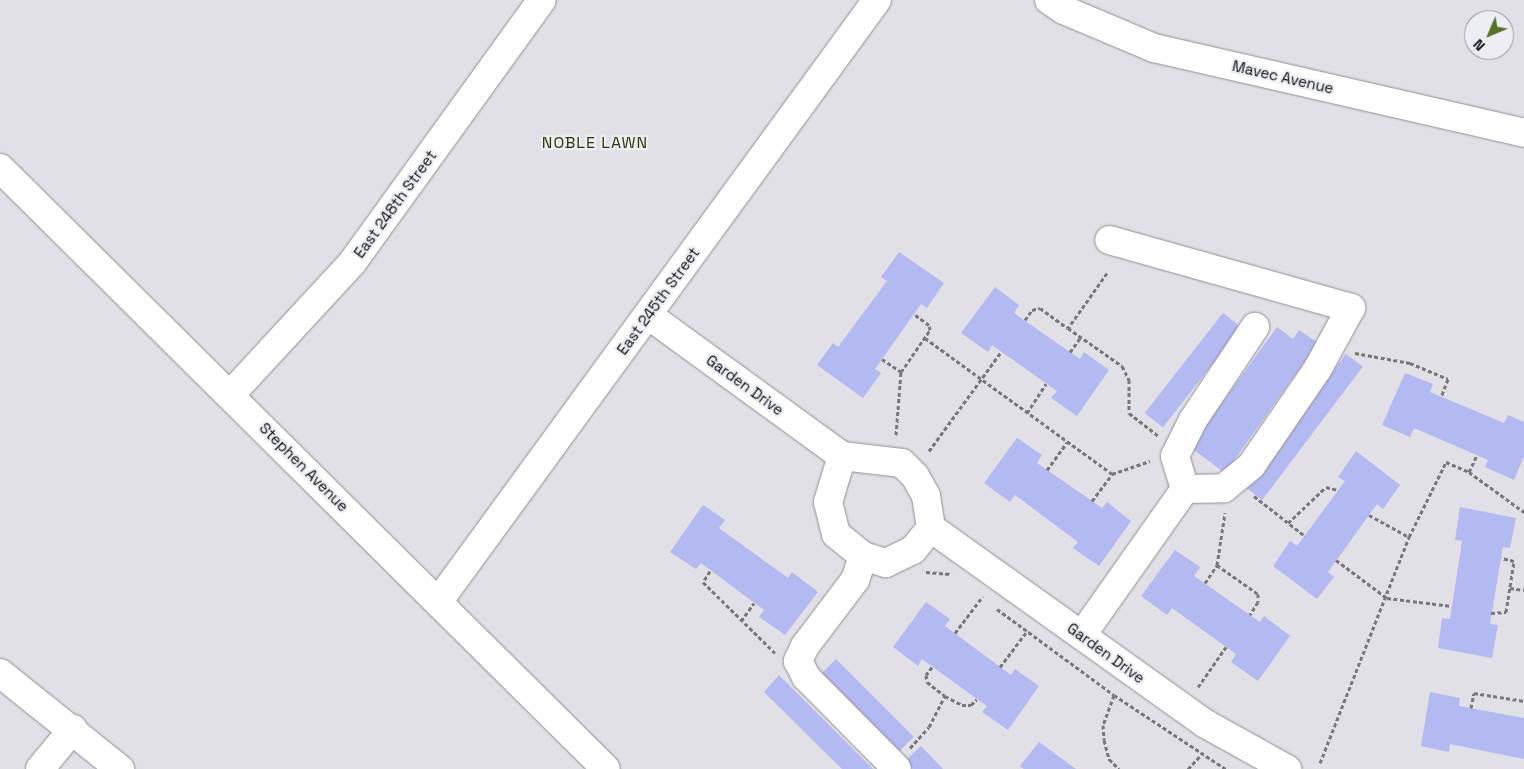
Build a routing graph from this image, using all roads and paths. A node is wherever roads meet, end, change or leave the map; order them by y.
1 (542, 0) edge
2 (877, 0) edge
3 (1049, 0) edge
4 (1524, 133) edge
5 (0, 168) edge
6 (1109, 240) dead end
7 (1107, 273) dead end
8 (914, 314) dead end
9 (648, 315) junction
10 (1025, 320) dead end
11 (1255, 327) dead end
12 (1068, 328) junction
13 (1081, 337) junction
14 (924, 338) junction
15 (1348, 351) dead end
16 (1001, 352) dead end
17 (1070, 352) dead end
18 (882, 359) dead end
19 (901, 372) junction
20 (981, 380) junction
21 (1046, 384) dead end
22 (231, 394) junction
23 (1441, 397) dead end
24 (1027, 413) junction
25 (896, 435) dead end
26 (1161, 438) dead end
27 (1067, 442) junction
28 (929, 451) dead end
29 (1477, 455) dead end
30 (842, 456) junction
31 (1154, 460) dead end
32 (1047, 470) dead end
33 (1469, 472) junction
34 (1112, 474) junction
35 (1185, 489) junction
36 (1338, 490) dead end
37 (1248, 492) dead end
38 (1092, 502) dead end
39 (1225, 511) dead end
40 (1524, 512) edge
41 (1369, 514) dead end
42 (1288, 522) junction
43 (931, 528) junction
44 (1305, 536) dead end
45 (1409, 537) junction
46 (862, 556) junction
47 (1501, 558) dead end
48 (1336, 560) dead end
49 (1217, 565) junction
50 (710, 571) dead end
51 (920, 575) dead end
52 (955, 578) dead end
53 (1205, 583) dead end
54 (988, 588) dead end
55 (1510, 588) junction
56 (1524, 590) edge
57 (975, 593) dead end
58 (981, 598) junction
59 (1387, 598) junction
60 (438, 602) junction
61 (754, 603) dead end
62 (1452, 606) dead end
63 (1491, 613) dead end
64 (1250, 615) dead end
65 (741, 621) junction
66 (1031, 626) dead end
67 (1027, 631) junction
68 (955, 633) dead end
69 (1082, 635) junction
70 (1226, 647) dead end
71 (779, 657) dead end
72 (932, 667) dead end
73 (1000, 667) dead end
74 (0, 673) edge
75 (1193, 694) dead end
76 (1114, 695) junction
77 (944, 696) junction
78 (977, 699) dead end
79 (1524, 701) edge
80 (1471, 708) dead end
81 (73, 729) junction
82 (1201, 755) junction
83 (900, 762) edge
84 (1320, 763) dead end
85 (40, 769) edge
86 (120, 769) edge
87 (606, 769) edge
88 (1119, 769) edge
89 (1188, 769) edge
90 (1226, 769) edge
91 (1287, 769) edge

1 - 22 street, East 248th Street
2 - 9 street, East 245th Street
3 - 4 street, Mavec Avenue
5 - 22 street, Stephen Avenue
6 - 35 street
7 - 12 path
8 - 14 path
9 - 30 street, Garden Drive
9 - 60 street, East 245th Street
10 - 12 path
11 - 35 street
12 - 13 path
13 - 17 path
13 - 26 path
14 - 19 path
14 - 20 path
15 - 23 path
16 - 20 path
18 - 19 path
19 - 25 path
20 - 24 path
20 - 28 path
21 - 24 path
22 - 60 street, Stephen Avenue
24 - 27 path
27 - 32 path
27 - 34 path
29 - 33 path
30 - 43 street, Garden Drive
30 - 46 street
31 - 34 path
33 - 40 path
33 - 45 path
34 - 38 path
35 - 69 street
36 - 42 path
37 - 42 path
39 - 49 path
41 - 45 path
42 - 44 path
43 - 46 street
43 - 69 street, Garden Drive
45 - 59 path
46 - 83 street
47 - 55 path
48 - 59 path
49 - 53 path
49 - 64 path
50 - 65 path
51 - 52 path
54 - 58 path
55 - 56 path
55 - 63 path
57 - 58 path
58 - 67 path
58 - 68 path
59 - 62 path
59 - 84 path
60 - 87 street, Stephen Avenue
61 - 65 path
65 - 71 path
66 - 67 path
67 - 73 path
67 - 76 path
69 - 91 street, Garden Drive
70 - 75 path
72 - 77 path
74 - 81 street
76 - 82 path
76 - 88 path
77 - 78 path
77 - 83 path
79 - 80 path
81 - 85 street
81 - 86 street
82 - 89 path
82 - 90 path

